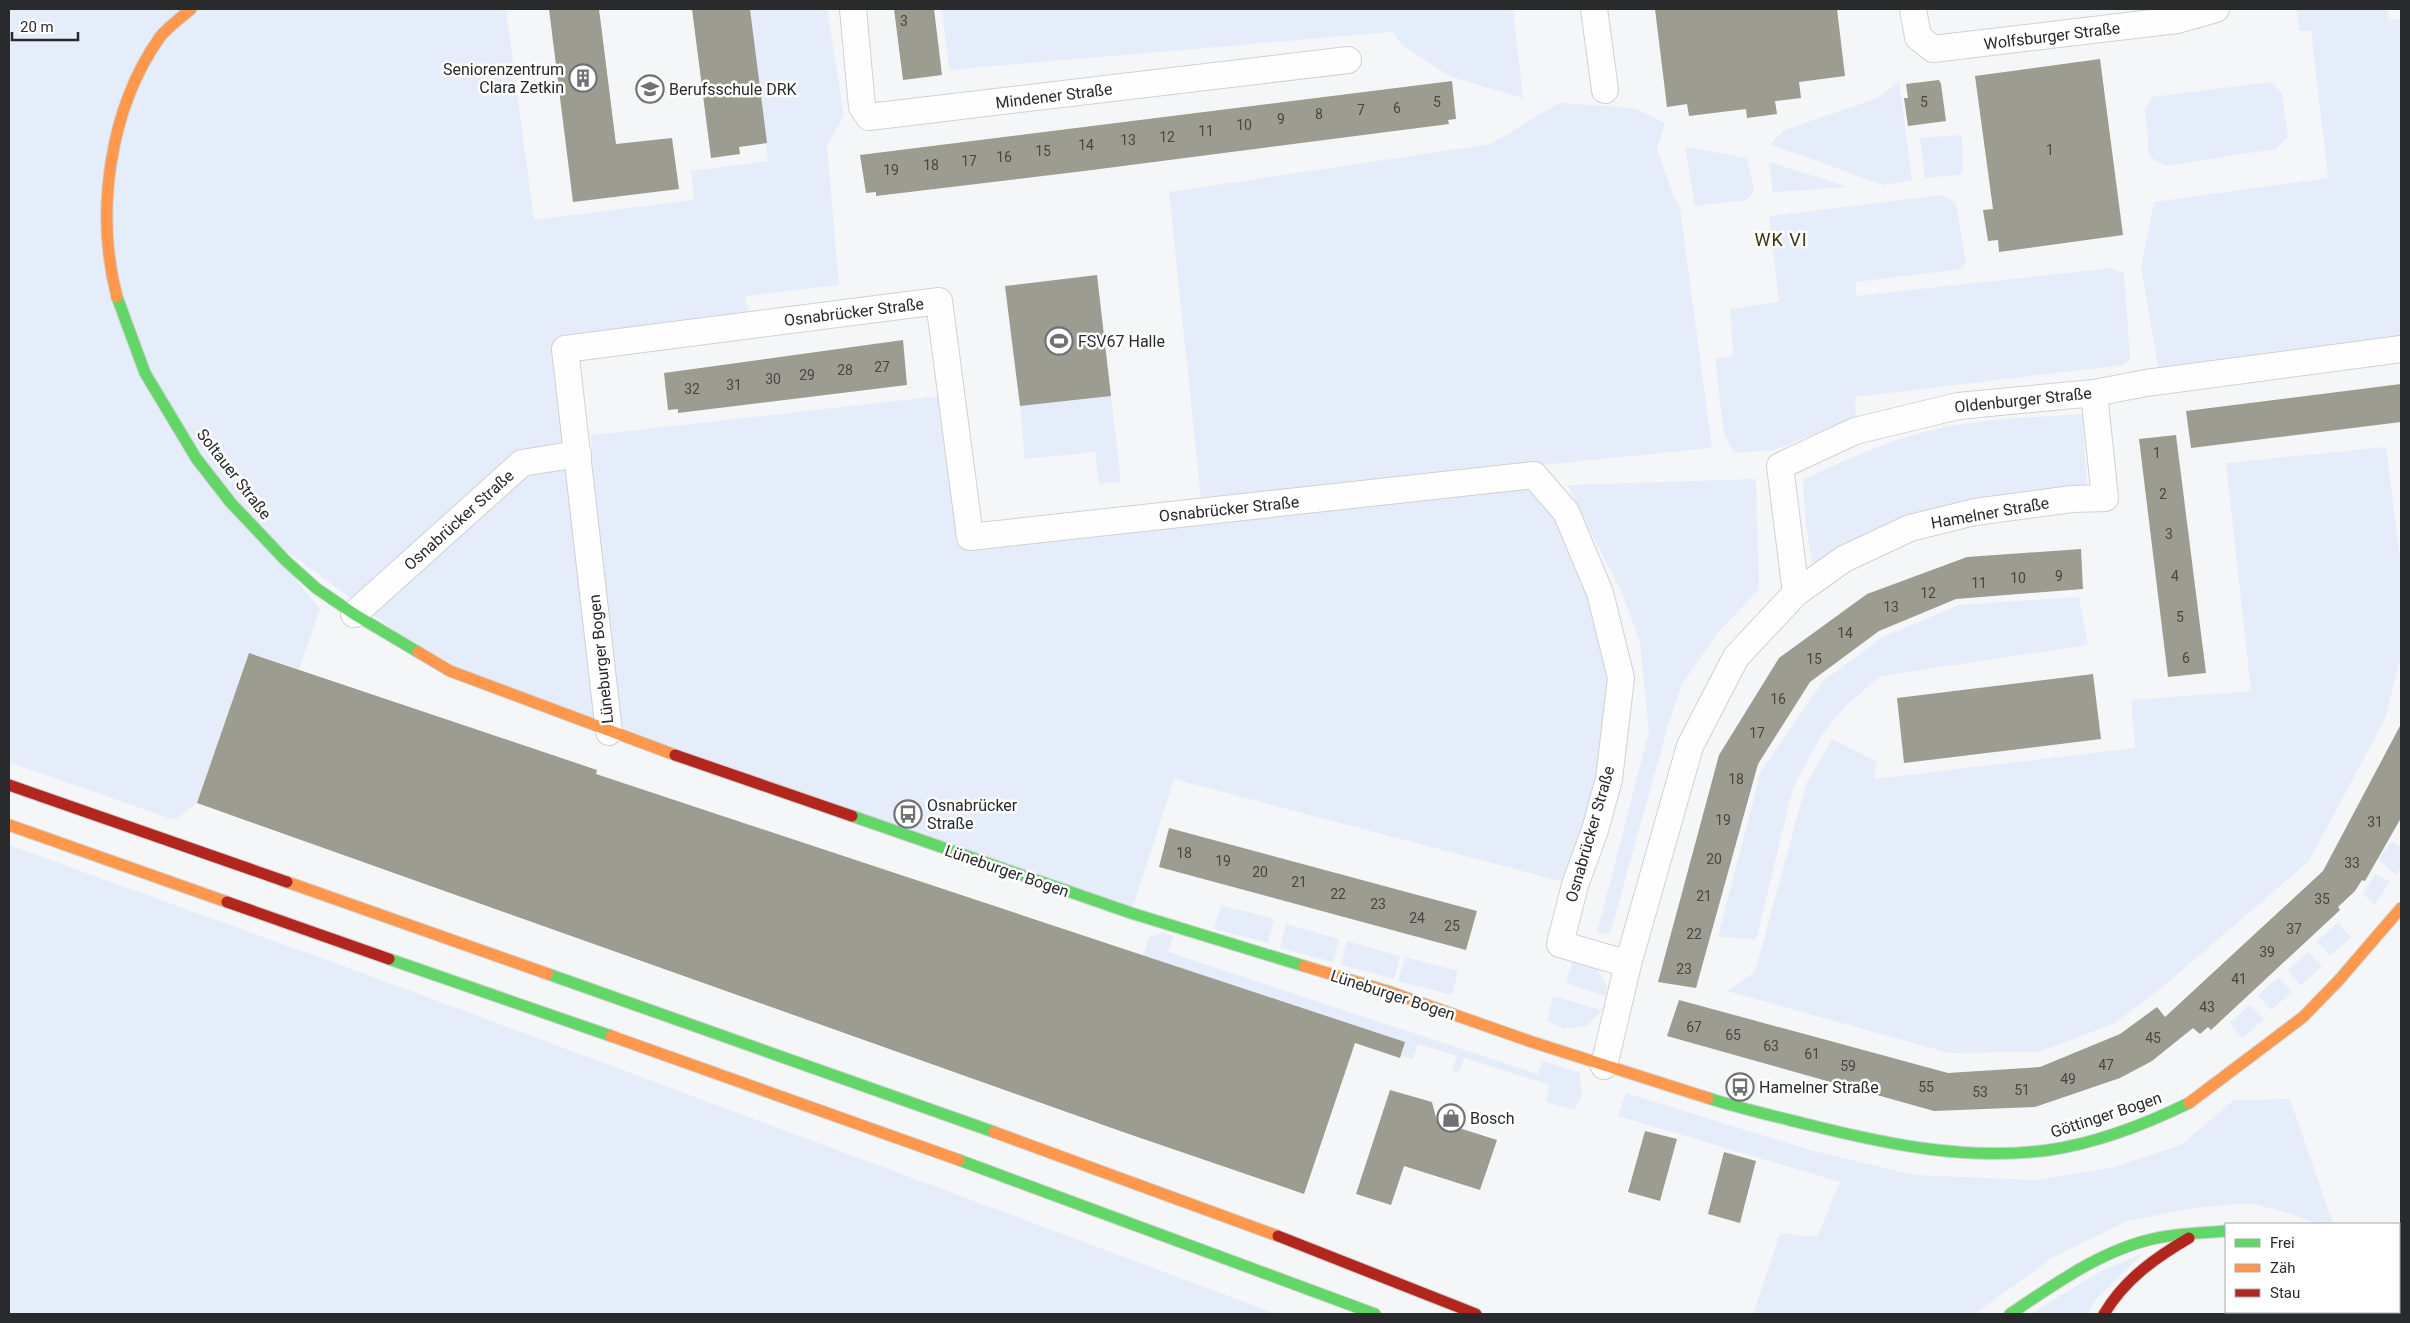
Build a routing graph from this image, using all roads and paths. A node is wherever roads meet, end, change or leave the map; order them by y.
1 (191, 9) edge
2 (853, 9) edge
3 (1594, 9) edge
4 (1914, 9) edge
5 (2216, 9) edge
6 (1348, 60) dead end
7 (1605, 90) dead end
8 (566, 349) joint
9 (2401, 349) edge
10 (2094, 393) junction
11 (578, 454) junction
12 (1796, 593) junction
13 (354, 614) junction
14 (609, 732) junction
15 (9, 786) edge
16 (9, 825) edge
17 (2401, 908) edge
18 (1628, 964) junction
19 (1604, 1066) junction
20 (2225, 1231) edge
21 (2195, 1235) junction
22 (1375, 1314) edge
23 (1476, 1314) edge
24 (2010, 1314) edge
25 (2104, 1314) edge

1 - 13 main road, Soltauer Straße
2 - 6 street, Mindener Straße
3 - 7 street
4 - 5 street, Wolfsburger Straße
8 - 11 street, Lüneburger Bogen
8 - 18 street, Osnabrücker Straße
9 - 10 street, Oldenburger Straße
10 - 12 street, Hamelner Straße
10 - 12 street, Oldenburger Straße
11 - 13 street, Osnabrücker Straße
11 - 14 street, Lüneburger Bogen
12 - 18 street, Hamelner Straße
13 - 14 main road, Soltauer Straße
14 - 19 main road, Lüneburger Bogen
15 - 23 main road
16 - 22 main road
17 - 19 main road, Göttinger Bogen
18 - 19 street, Hamelner Straße
20 - 21 main road
21 - 24 main road
21 - 25 main road

